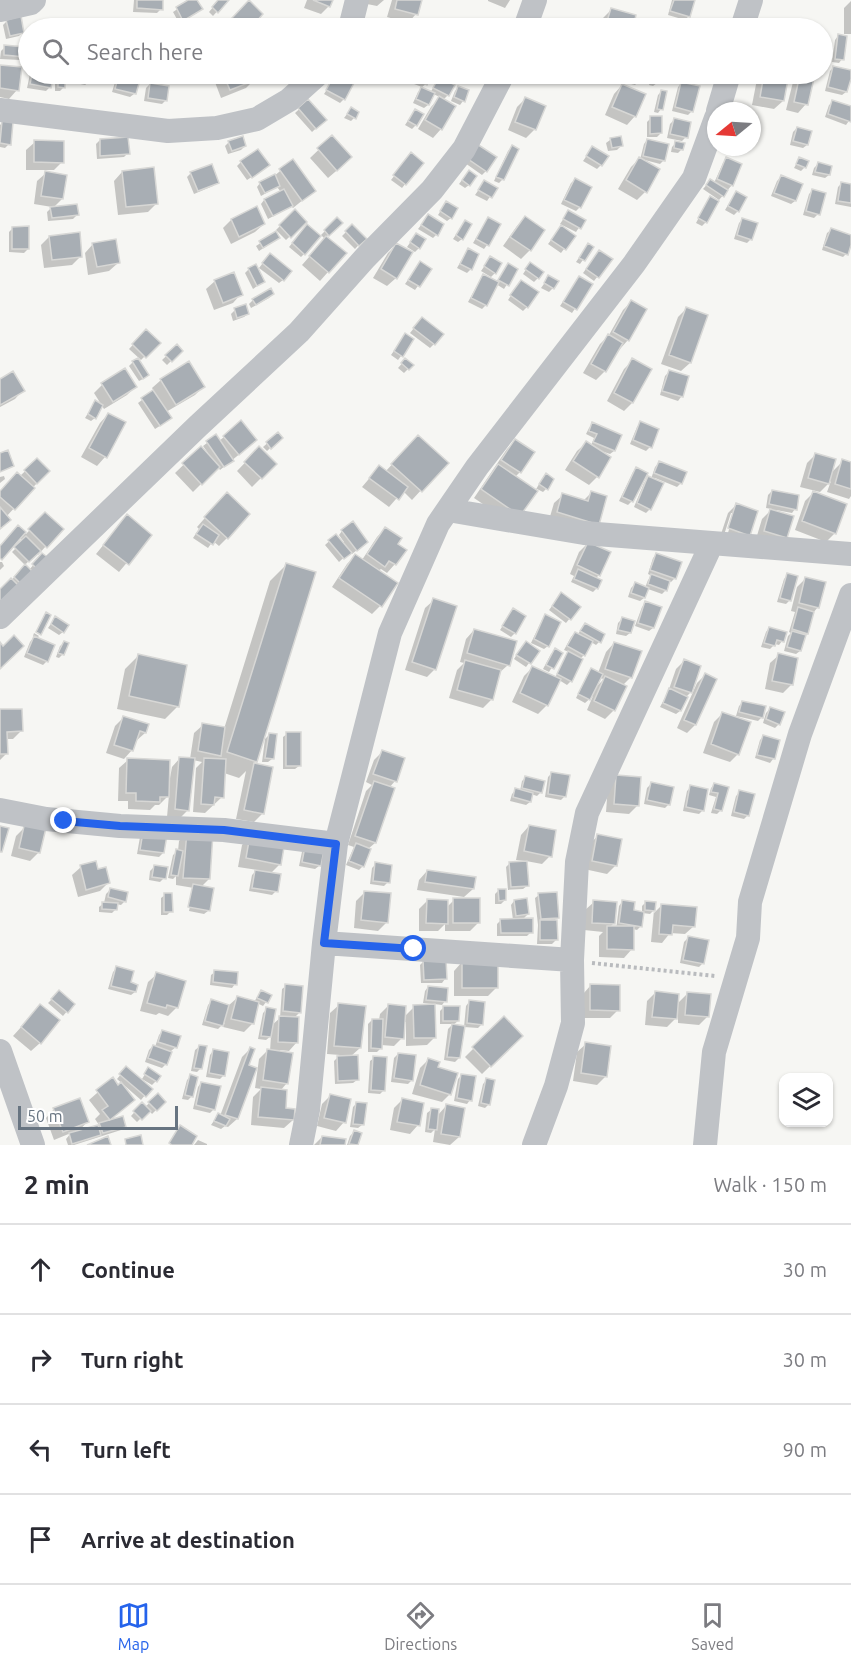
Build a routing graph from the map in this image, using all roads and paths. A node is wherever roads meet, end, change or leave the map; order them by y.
1 (34, 0) edge
2 (357, 0) edge
3 (535, 0) edge
4 (751, 0) edge
5 (0, 10) edge
6 (352, 18) edge
7 (529, 18) edge
8 (745, 18) edge
9 (307, 84) edge
10 (498, 84) edge
11 (726, 84) edge
12 (721, 102) edge
13 (0, 110) edge
14 (707, 143) edge
15 (448, 510) junction
16 (712, 543) junction
17 (851, 554) edge
18 (851, 595) edge
19 (0, 617) edge
20 (0, 810) edge
21 (336, 844) junction
22 (324, 943) junction
23 (572, 960) junction
24 (737, 979) junction
25 (0, 1051) edge
26 (33, 1145) edge
27 (301, 1145) edge
28 (534, 1145) edge
29 (705, 1145) edge

1 - 5 street
2 - 6 street
3 - 7 street
4 - 8 street
9 - 13 street
10 - 19 street
11 - 12 street
14 - 15 street
15 - 16 street
15 - 21 street
16 - 17 street
16 - 23 street
18 - 24 street
20 - 21 street
21 - 22 street
22 - 23 street
22 - 27 street
23 - 24 path
23 - 28 street
24 - 29 street
25 - 26 street

